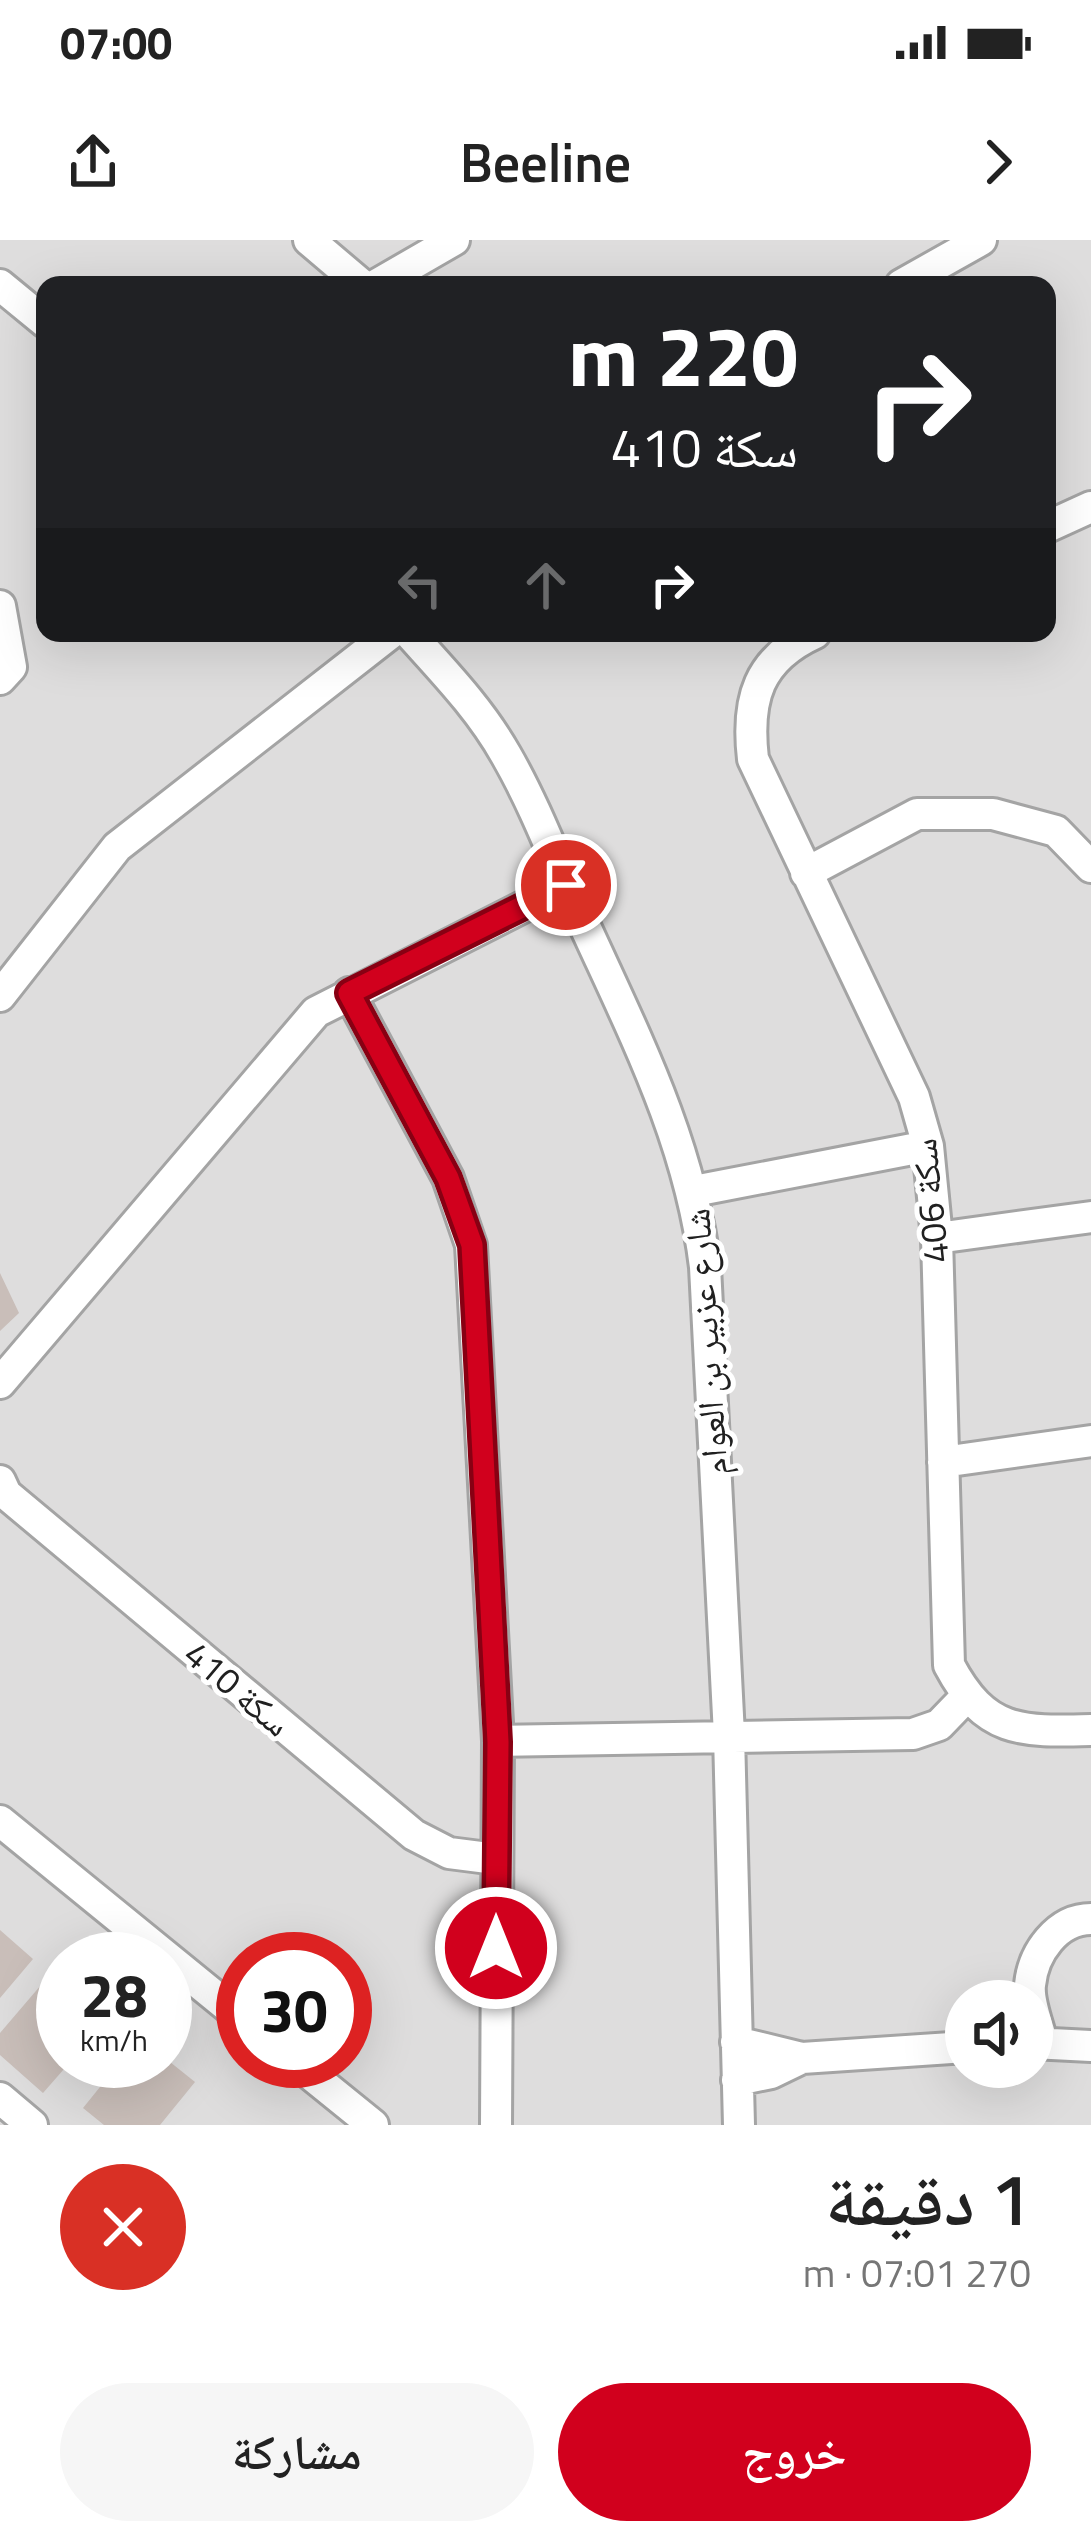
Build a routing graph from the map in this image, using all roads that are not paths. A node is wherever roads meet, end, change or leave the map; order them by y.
1 (309, 240) edge
2 (454, 240) edge
3 (981, 240) edge
4 (351, 276) edge
5 (392, 276) edge
6 (917, 276) edge
7 (0, 285) edge
8 (36, 315) edge
9 (1091, 507) edge
10 (1056, 523) edge
11 (0, 606) edge
12 (379, 642) edge
13 (417, 642) edge
14 (801, 642) edge
15 (0, 679) edge
16 (1091, 867) edge
17 (806, 872) junction
18 (566, 885) junction
19 (349, 993) junction
20 (0, 996) edge
21 (928, 1145) junction
22 (694, 1191) junction
23 (1091, 1216) edge
24 (937, 1238) junction
25 (0, 1383) edge
26 (1091, 1441) edge
27 (943, 1462) junction
28 (6, 1503) edge
29 (966, 1697) junction
30 (1091, 1730) edge
31 (728, 1735) junction
32 (498, 1742) junction
33 (0, 1822) edge
34 (496, 1859) junction
35 (1091, 1919) edge
36 (1031, 1980) edge
37 (216, 1997) edge
38 (736, 2042) junction
39 (1053, 2043) edge
40 (1091, 2046) edge
41 (945, 2048) edge
42 (802, 2057) junction
43 (736, 2080) junction
44 (327, 2088) edge
45 (0, 2098) edge
46 (32, 2125) edge
47 (373, 2125) edge
48 (496, 2125) edge
49 (739, 2125) edge

1 - 4 street
2 - 5 street
3 - 6 street
7 - 8 street
9 - 10 street
11 - 15 street
12 - 20 street
13 - 18 street, شارع عزبير بن العوام
14 - 17 street, سكة 406
16 - 17 street
17 - 21 street, سكة 406
18 - 19 street
18 - 22 street, شارع عزبير بن العوام
19 - 25 street
19 - 32 street
21 - 22 street
21 - 24 street, سكة 406
22 - 31 street, شارع عزبير بن العوام
23 - 24 street
24 - 27 street, سكة 406
26 - 27 street
27 - 29 street, سكة 406
28 - 34 street, سكة 410
29 - 30 street
29 - 31 street
31 - 32 street
31 - 38 street, شارع عزبير بن العوام
32 - 34 street
33 - 37 street
34 - 48 street
35 - 36 street
38 - 42 street
38 - 43 street, شارع عزبير بن العوام
39 - 40 street
41 - 42 street
42 - 43 street
43 - 49 street, شارع عزبير بن العوام
44 - 47 street
45 - 46 street

